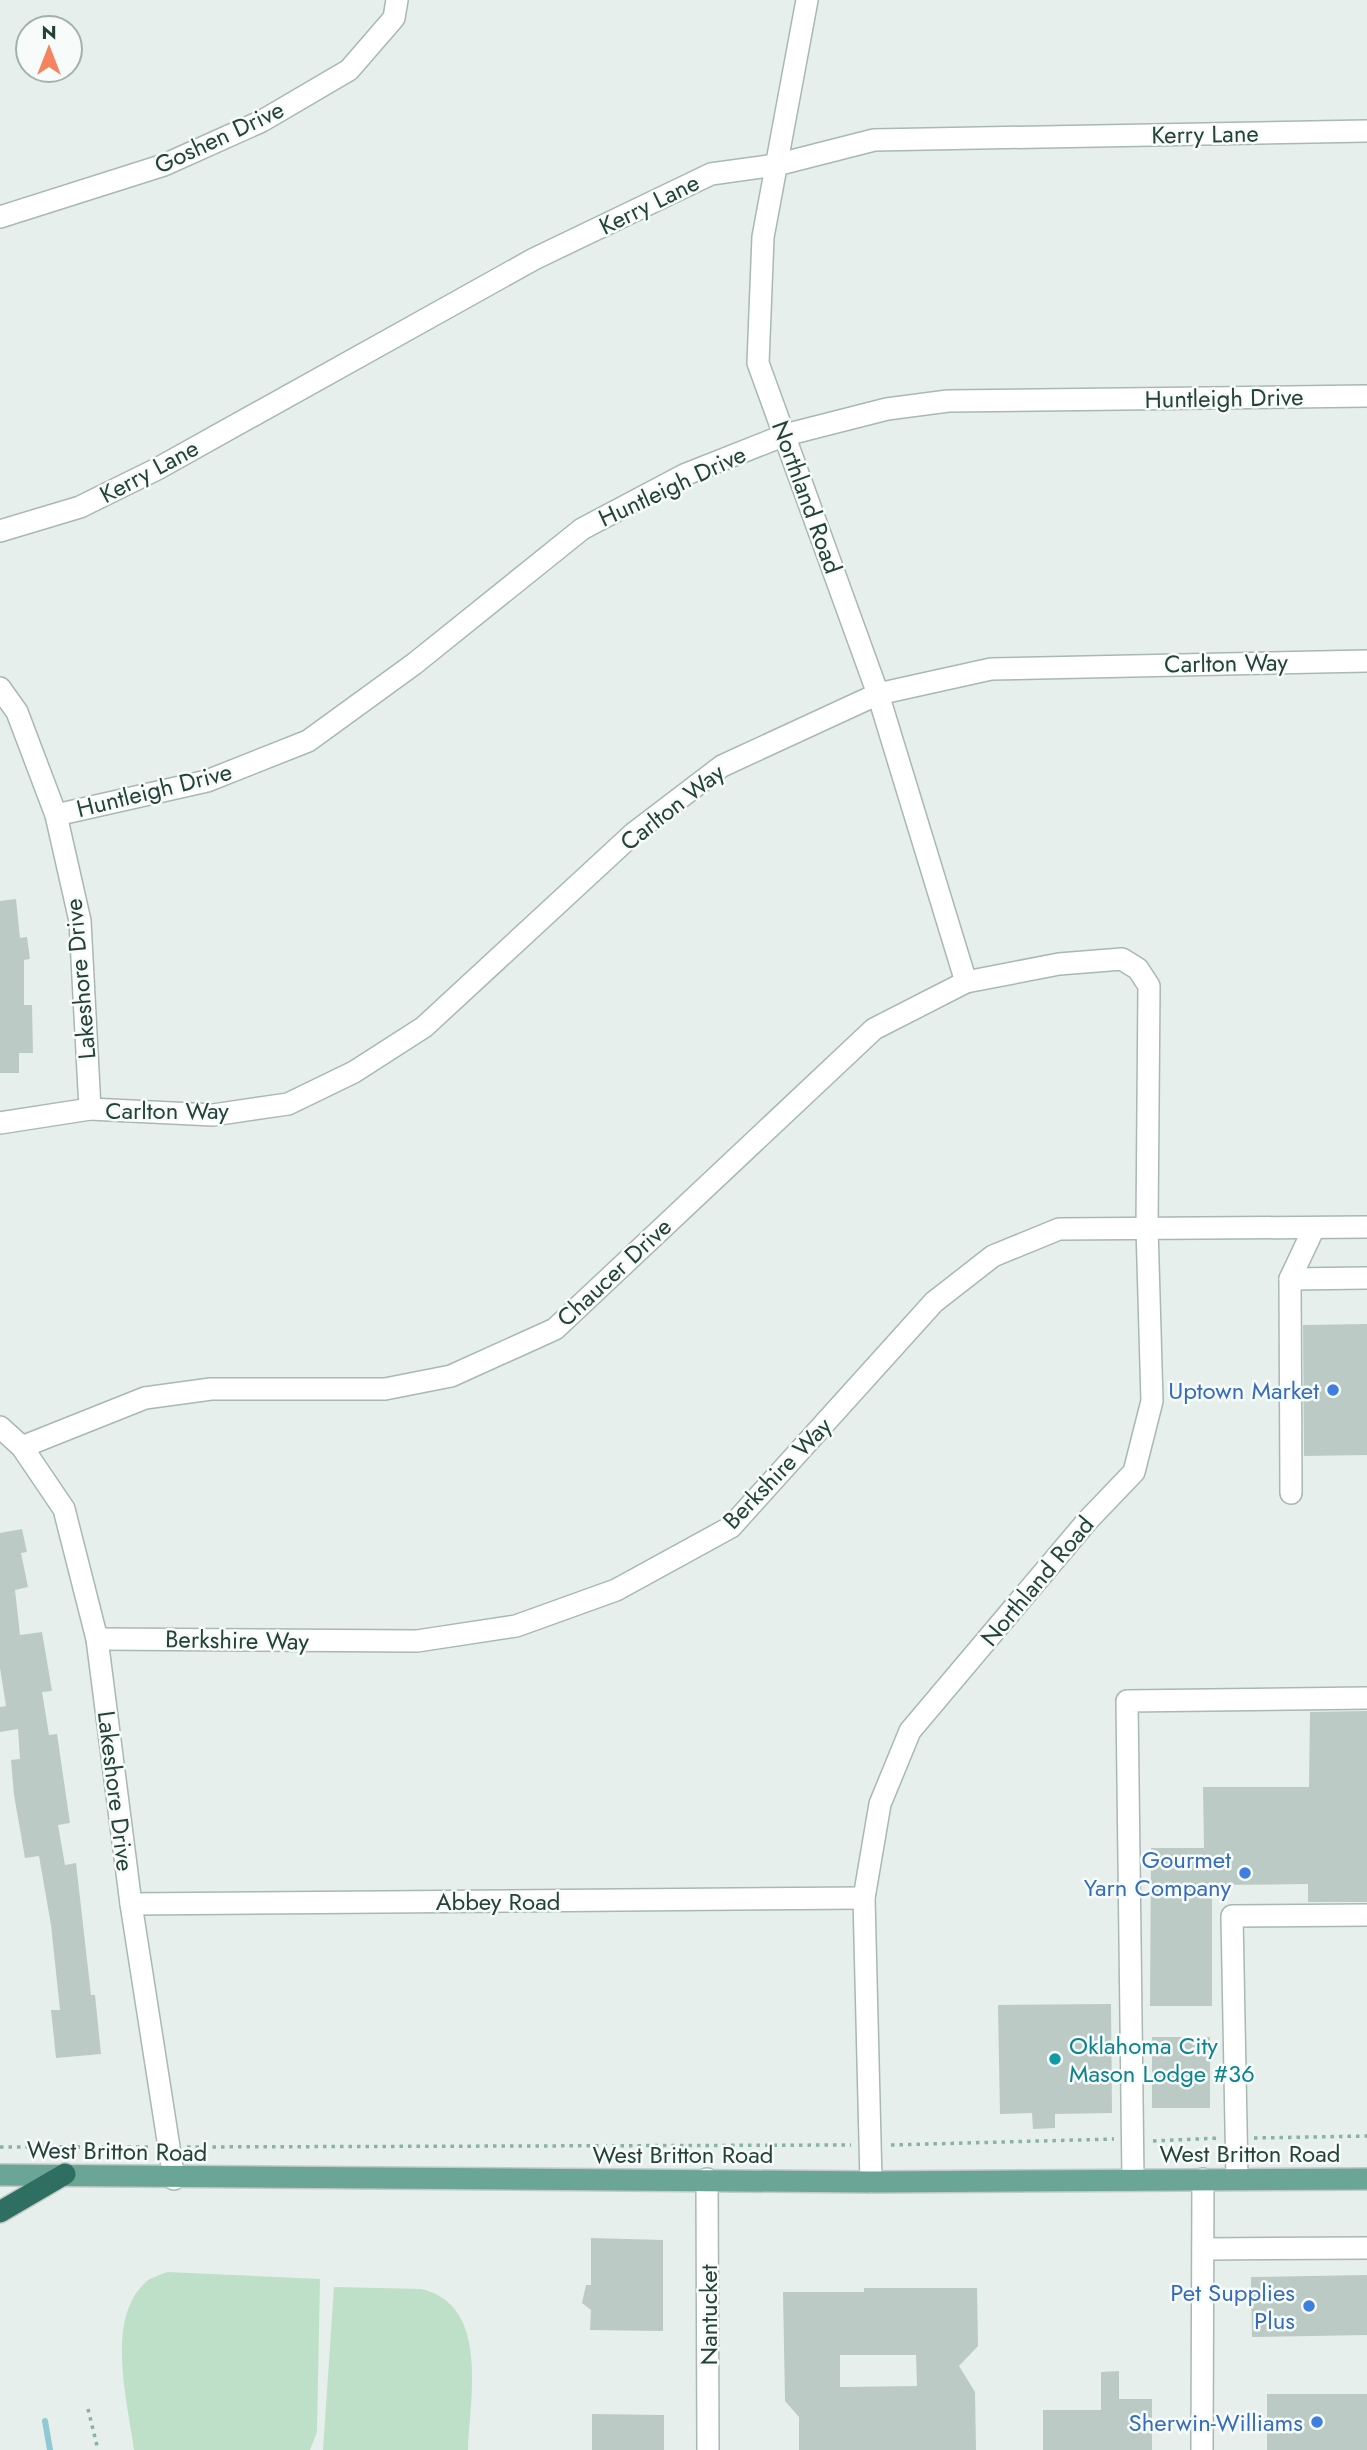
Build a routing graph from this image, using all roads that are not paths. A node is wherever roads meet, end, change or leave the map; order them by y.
1 (397, 0) edge
2 (807, 0) edge
3 (1367, 131) edge
4 (776, 165) junction
5 (0, 217) edge
6 (1367, 396) edge
7 (785, 435) junction
8 (0, 531) edge
9 (1367, 661) edge
10 (0, 688) edge
11 (878, 694) junction
12 (56, 815) junction
13 (1138, 968) joint
14 (966, 982) junction
15 (90, 1110) junction
16 (0, 1124) edge
17 (1147, 1227) junction
18 (1367, 1227) edge
19 (1314, 1228) junction
20 (1367, 1278) edge
21 (1290, 1279) junction
22 (0, 1427) edge
23 (22, 1447) junction
24 (1292, 1493) dead end
25 (97, 1639) junction
26 (1367, 1698) edge
27 (864, 1898) junction
28 (131, 1904) junction
29 (1367, 1915) edge
30 (65, 2174) junction
31 (0, 2175) edge
32 (174, 2179) junction
33 (707, 2179) junction
34 (1133, 2179) junction
35 (1203, 2179) junction
36 (1237, 2179) junction
37 (1367, 2179) edge
38 (871, 2182) junction
39 (0, 2212) edge
40 (1367, 2248) edge
41 (1203, 2249) junction
42 (708, 2450) edge
43 (1202, 2450) edge

1 - 5 street, Goshen Drive
2 - 4 street, Northland Road
3 - 4 street, Kerry Lane
4 - 7 street, Northland Road
4 - 8 street, Kerry Lane
6 - 7 street, Huntleigh Drive
7 - 11 street, Northland Road
7 - 12 street, Huntleigh Drive
9 - 11 street, Carlton Way
10 - 12 street, Lakeshore Drive
11 - 14 street, Northland Road
11 - 15 street, Carlton Way
12 - 15 street, Lakeshore Drive
13 - 14 street, Chaucer Drive
13 - 17 street, Northland Road
14 - 23 street, Chaucer Drive
15 - 16 street
17 - 19 street, Berkshire Way
17 - 25 street, Berkshire Way
17 - 27 street, Northland Road
18 - 19 street, Berkshire Way
19 - 21 street
20 - 21 street
21 - 24 street
22 - 23 street, Lakeshore Drive
23 - 25 street, Lakeshore Drive
25 - 28 street, Lakeshore Drive
26 - 34 street
27 - 28 street, Abbey Road
27 - 38 street, Northland Road
28 - 32 street, Lakeshore Drive
29 - 36 street
30 - 31 main road, West Britton Road
30 - 32 main road, West Britton Road
30 - 39 highway
32 - 33 main road, West Britton Road
33 - 38 main road, West Britton Road
33 - 42 street, Nantucket
34 - 35 main road, West Britton Road
34 - 38 main road, West Britton Road
35 - 36 main road, West Britton Road
35 - 41 street
36 - 37 main road, West Britton Road
40 - 41 street
41 - 43 street

